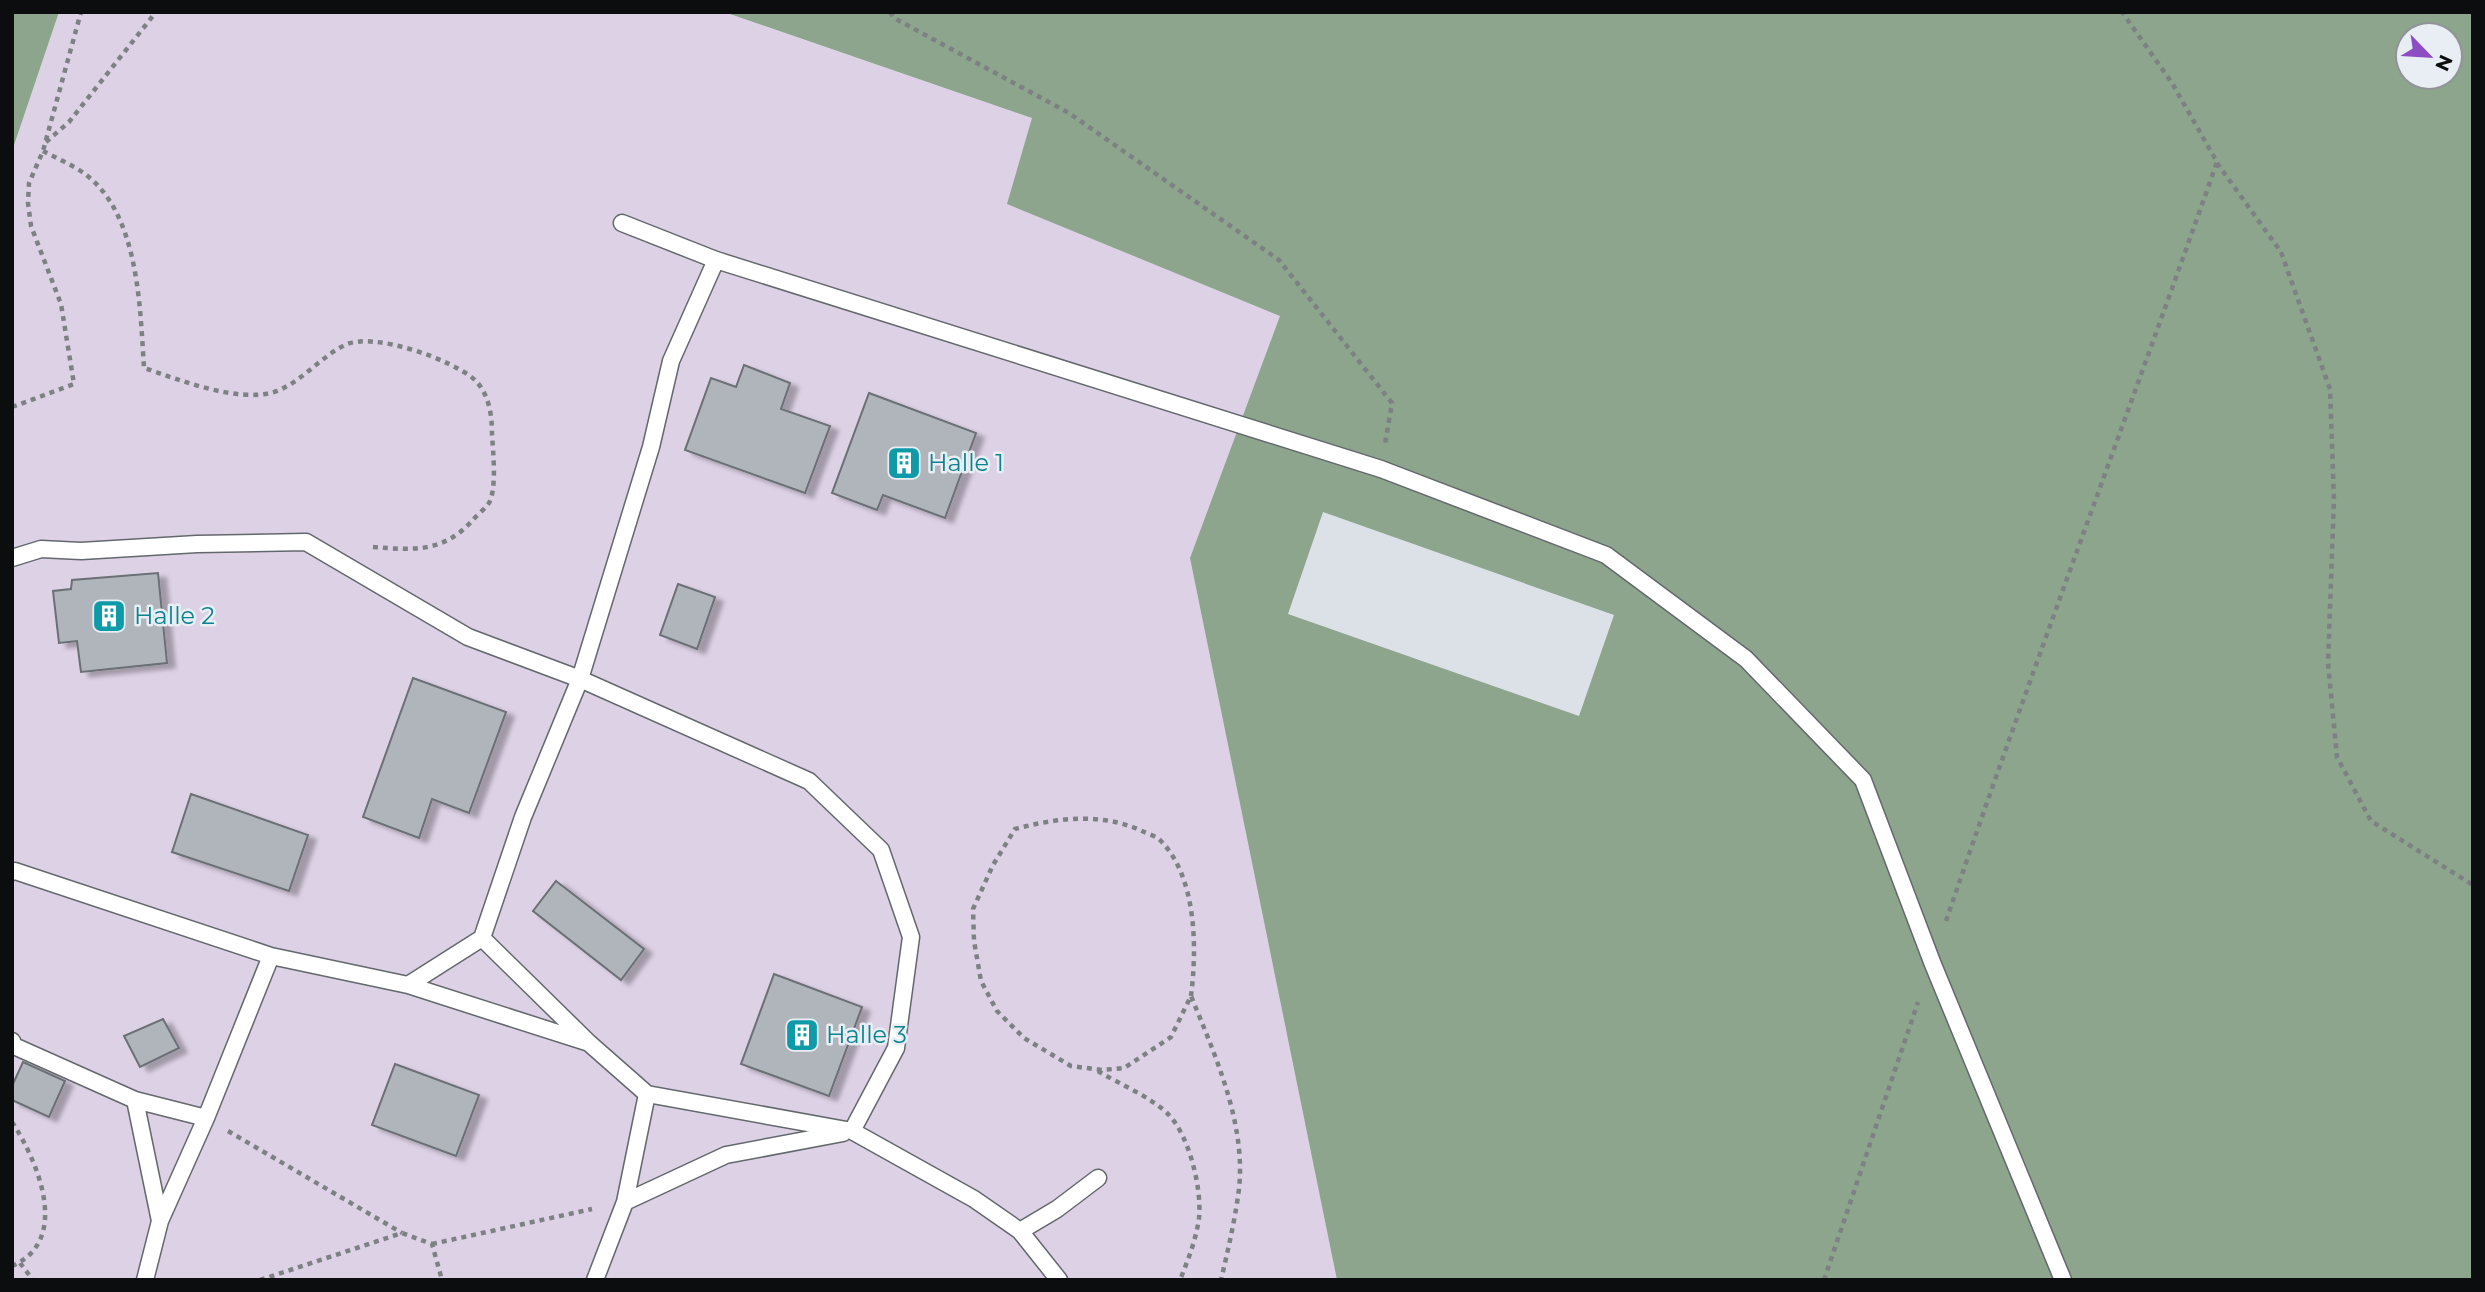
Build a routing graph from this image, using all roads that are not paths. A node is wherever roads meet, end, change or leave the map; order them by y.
1 (622, 223) dead end
2 (716, 260) junction
3 (12, 558) edge
4 (580, 679) junction
5 (12, 872) edge
6 (482, 938) junction
7 (271, 956) junction
8 (408, 985) junction
9 (12, 1041) edge
10 (589, 1043) junction
11 (647, 1094) junction
12 (135, 1100) junction
13 (206, 1118) junction
14 (852, 1131) junction
15 (1098, 1178) dead end
16 (625, 1202) junction
17 (160, 1222) junction
18 (1020, 1231) junction
19 (145, 1280) edge
20 (594, 1280) edge
21 (1059, 1280) edge
22 (2063, 1280) edge

1 - 2 lane
2 - 4 lane
2 - 22 lane
3 - 4 lane
4 - 6 lane
4 - 14 lane
5 - 7 lane
6 - 8 lane
6 - 10 lane
7 - 8 lane
7 - 13 lane
8 - 10 lane
9 - 12 lane
10 - 11 lane
11 - 14 lane
11 - 16 lane
12 - 13 lane
12 - 17 lane
13 - 17 lane
14 - 16 lane
14 - 18 lane
15 - 18 lane
16 - 20 lane
17 - 19 lane
18 - 21 lane

